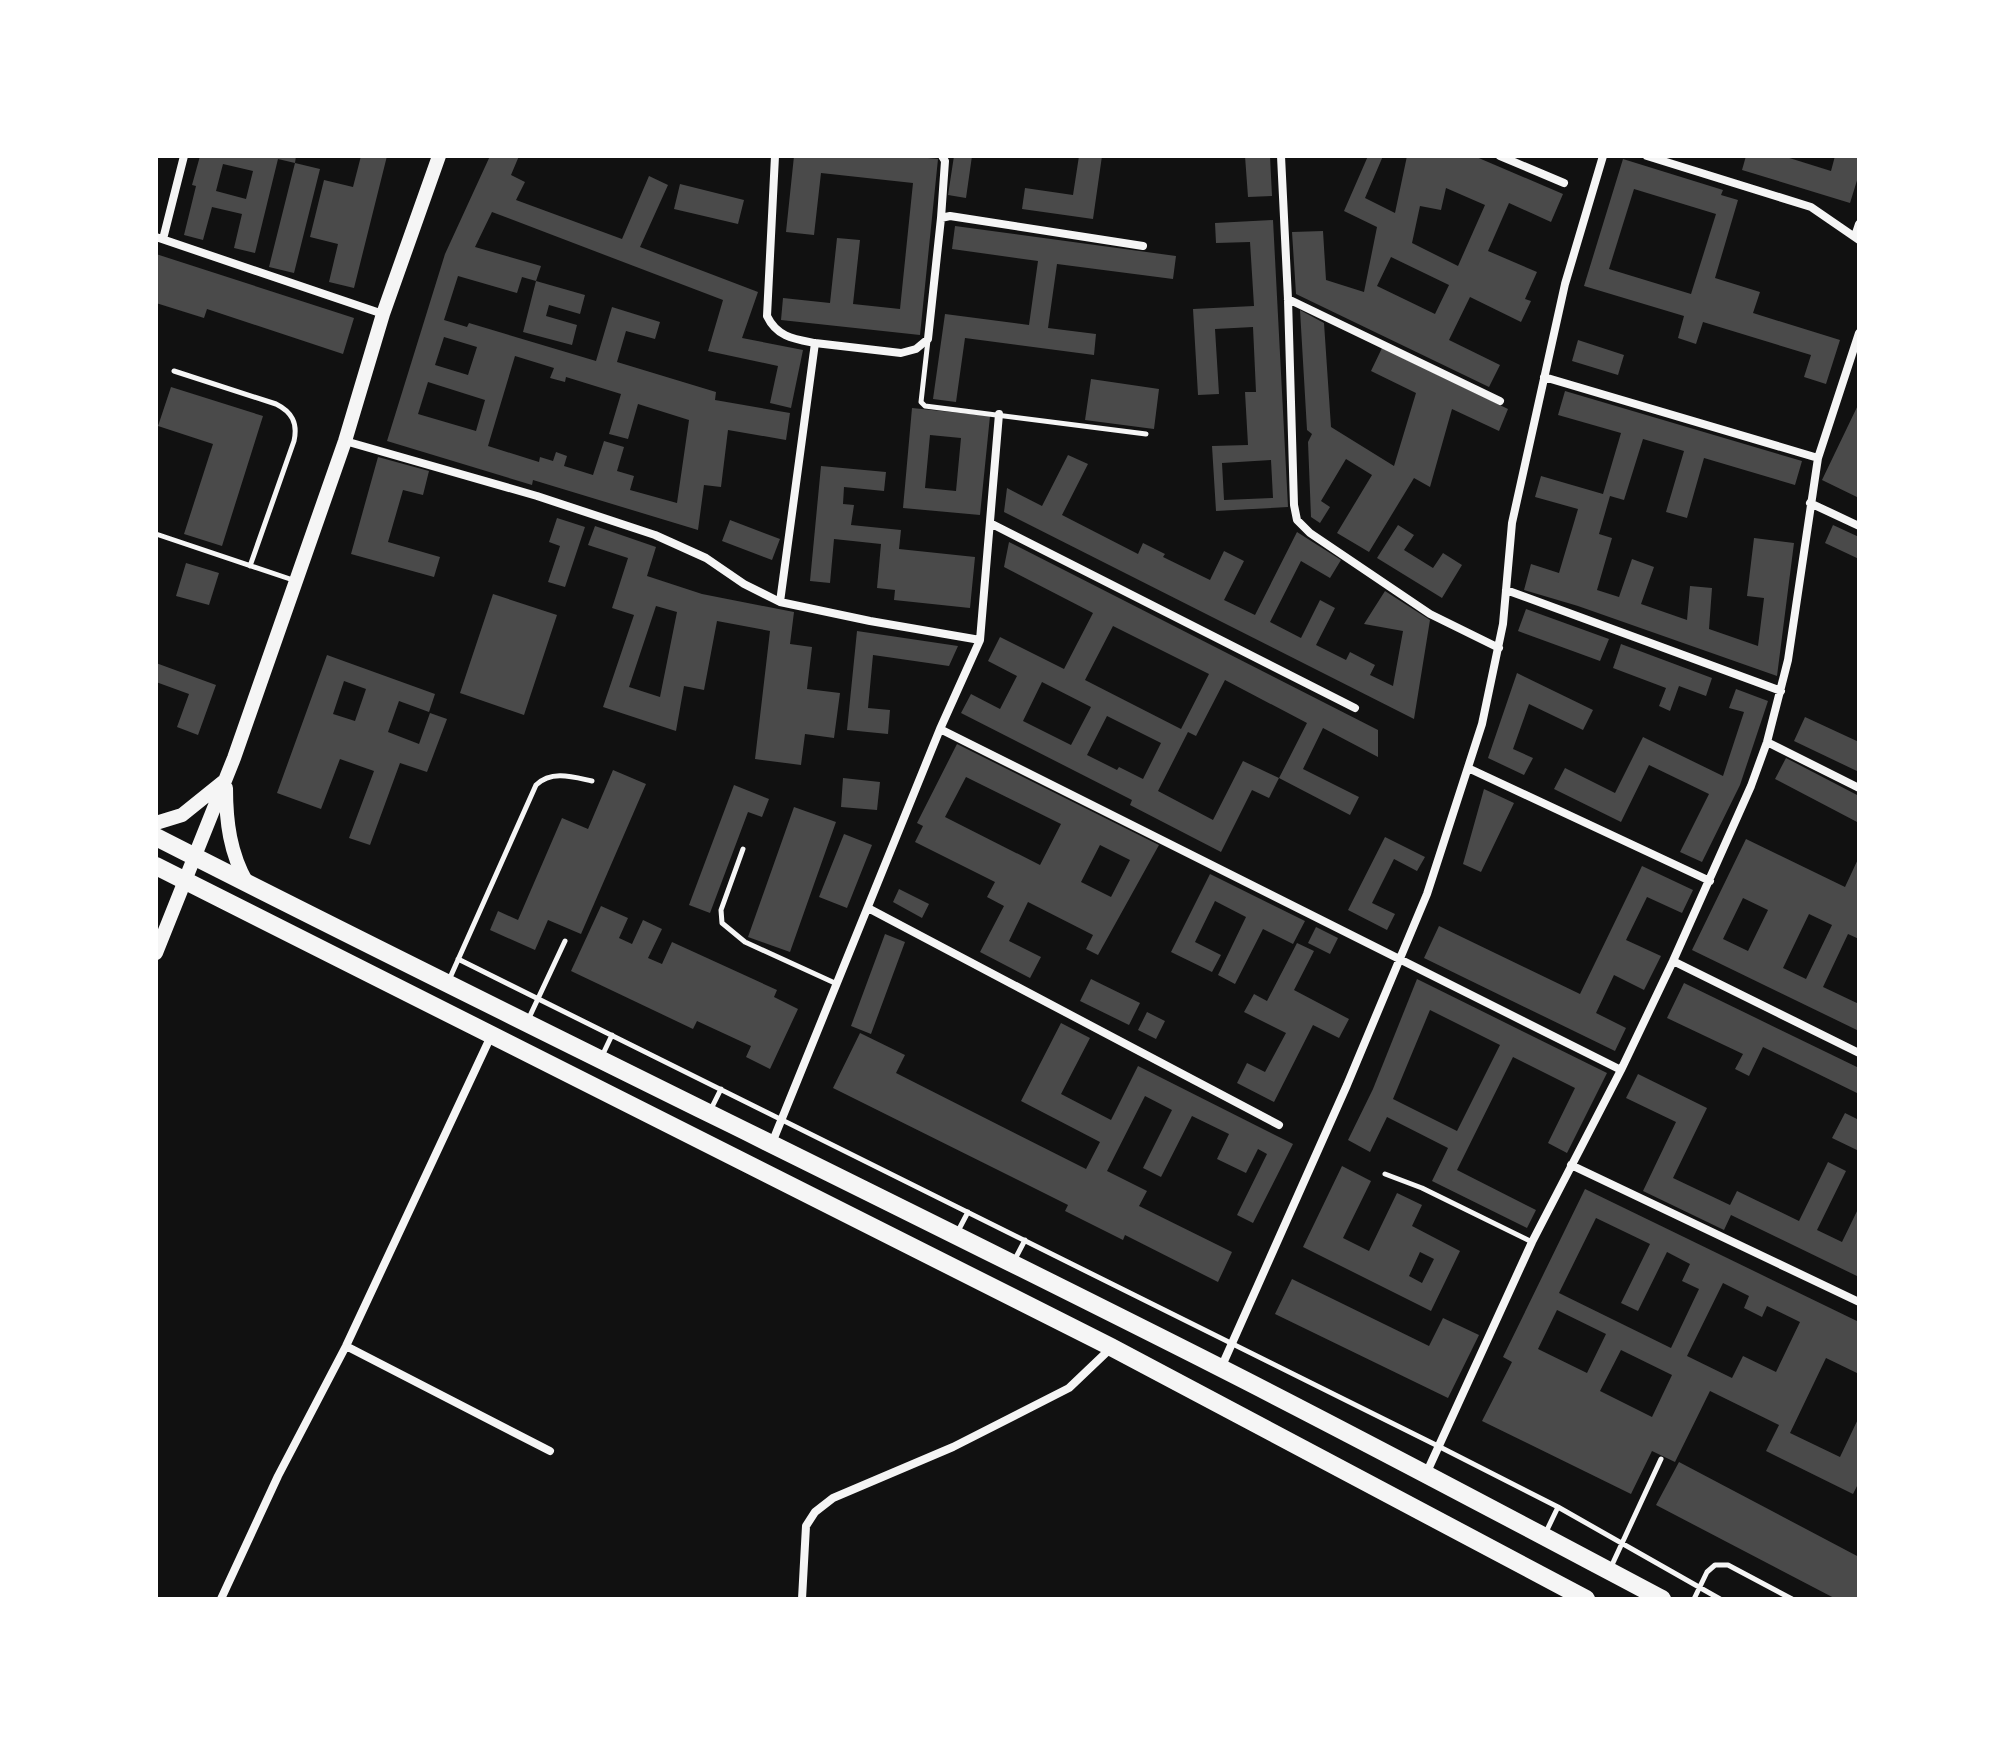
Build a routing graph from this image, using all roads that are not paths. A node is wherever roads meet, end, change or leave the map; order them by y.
1 (184, 156) edge
2 (439, 156) edge
3 (775, 156) edge
4 (942, 156) edge
5 (1281, 156) edge
6 (1500, 156) edge
7 (1603, 156) edge
8 (1647, 156) edge
9 (1564, 183) dead end
10 (941, 218) junction
11 (1859, 224) edge
12 (159, 238) edge
13 (1857, 238) edge
14 (1143, 246) dead end
15 (1288, 299) junction
16 (383, 314) junction
17 (1859, 333) edge
18 (928, 339) junction
19 (815, 343) junction
20 (174, 371) dead end
21 (1544, 377) junction
22 (1500, 401) dead end
23 (999, 414) junction
24 (1146, 434) dead end
25 (345, 441) junction
26 (1818, 458) junction
27 (1810, 503) junction
28 (990, 523) junction
29 (1859, 526) edge
30 (156, 534) edge
31 (250, 566) junction
32 (296, 581) junction
33 (1506, 590) junction
34 (780, 602) junction
35 (980, 640) junction
36 (1499, 648) junction
37 (1781, 691) junction
38 (1355, 708) dead end
39 (940, 729) junction
40 (1767, 742) junction
41 (1468, 768) junction
42 (226, 779) junction
43 (592, 781) dead end
44 (1859, 788) edge
45 (156, 823) edge
46 (156, 837) edge
47 (743, 849) dead end
48 (196, 858) junction
49 (156, 866) edge
50 (1710, 881) junction
51 (186, 882) junction
52 (247, 883) junction
53 (868, 908) junction
54 (565, 941) dead end
55 (156, 953) edge
56 (458, 959) junction
57 (1400, 960) junction
58 (1673, 961) junction
59 (837, 984) junction
60 (447, 985) junction
61 (538, 999) junction
62 (525, 1024) junction
63 (612, 1035) junction
64 (491, 1036) junction
65 (1859, 1053) edge
66 (599, 1060) junction
67 (1621, 1070) junction
68 (721, 1089) junction
69 (708, 1113) junction
70 (782, 1119) junction
71 (1279, 1125) dead end
72 (772, 1144) junction
73 (1571, 1165) junction
74 (1385, 1174) dead end
75 (968, 1212) junction
76 (956, 1235) junction
77 (1025, 1240) junction
78 (1532, 1242) junction
79 (1012, 1264) junction
80 (1859, 1302) edge
81 (1232, 1343) junction
82 (346, 1346) junction
83 (1111, 1347) junction
84 (1221, 1368) junction
85 (1440, 1447) junction
86 (550, 1451) dead end
87 (1661, 1459) dead end
88 (1426, 1475) junction
89 (1558, 1507) junction
90 (1544, 1536) junction
91 (1621, 1545) junction
92 (1609, 1571) junction
93 (1699, 1587) junction
94 (221, 1599) edge
95 (802, 1599) edge
96 (1586, 1599) edge
97 (1662, 1599) edge
98 (1694, 1599) edge
99 (1720, 1599) edge
100 (1792, 1599) edge

1 - 12 street
2 - 16 street
3 - 19 street
4 - 10 street
5 - 15 street
6 - 9 street
7 - 21 street
8 - 13 street
10 - 14 street
10 - 18 street
11 - 13 street
12 - 16 street
15 - 22 street
15 - 36 street
16 - 25 street
17 - 26 street
18 - 19 street
18 - 23 lane
19 - 34 street
20 - 31 lane
21 - 26 street
21 - 33 street
23 - 24 lane
23 - 28 street
25 - 32 street
25 - 34 street
26 - 27 street
27 - 29 street
27 - 37 street
28 - 35 street
28 - 38 street
30 - 31 lane
31 - 32 lane
32 - 42 street
33 - 36 street
33 - 37 street
34 - 35 street
35 - 39 street
36 - 41 street
37 - 40 street
39 - 53 street
39 - 57 street
40 - 44 street
40 - 50 street
41 - 50 street
41 - 57 street
42 - 45 street
42 - 48 street
42 - 52 street
43 - 56 lane
46 - 48 highway
47 - 59 lane
48 - 51 street
48 - 52 highway
49 - 51 highway
50 - 58 street
51 - 55 street
51 - 64 highway
52 - 60 highway
53 - 59 street
53 - 71 street
54 - 61 lane
56 - 60 lane
56 - 61 lane
57 - 67 street
57 - 81 street
58 - 65 street
58 - 67 street
59 - 70 street
60 - 62 highway
61 - 62 lane
61 - 63 lane
62 - 66 highway
63 - 66 lane
63 - 68 lane
64 - 82 street
64 - 83 highway
66 - 69 highway
67 - 73 street
68 - 69 lane
68 - 70 lane
69 - 72 highway
70 - 72 street
70 - 75 lane
72 - 76 highway
73 - 78 street
73 - 80 street
74 - 78 lane
75 - 76 lane
75 - 77 lane
76 - 79 highway
77 - 79 lane
77 - 81 lane
78 - 85 street
79 - 84 highway
81 - 84 street
81 - 85 lane
82 - 86 street
82 - 94 street
83 - 95 street
83 - 96 highway
84 - 88 highway
85 - 88 street
85 - 89 lane
87 - 91 lane
88 - 90 highway
89 - 90 lane
89 - 91 lane
90 - 92 highway
91 - 92 lane
91 - 93 lane
92 - 97 highway
93 - 98 lane
93 - 99 lane
93 - 100 lane

